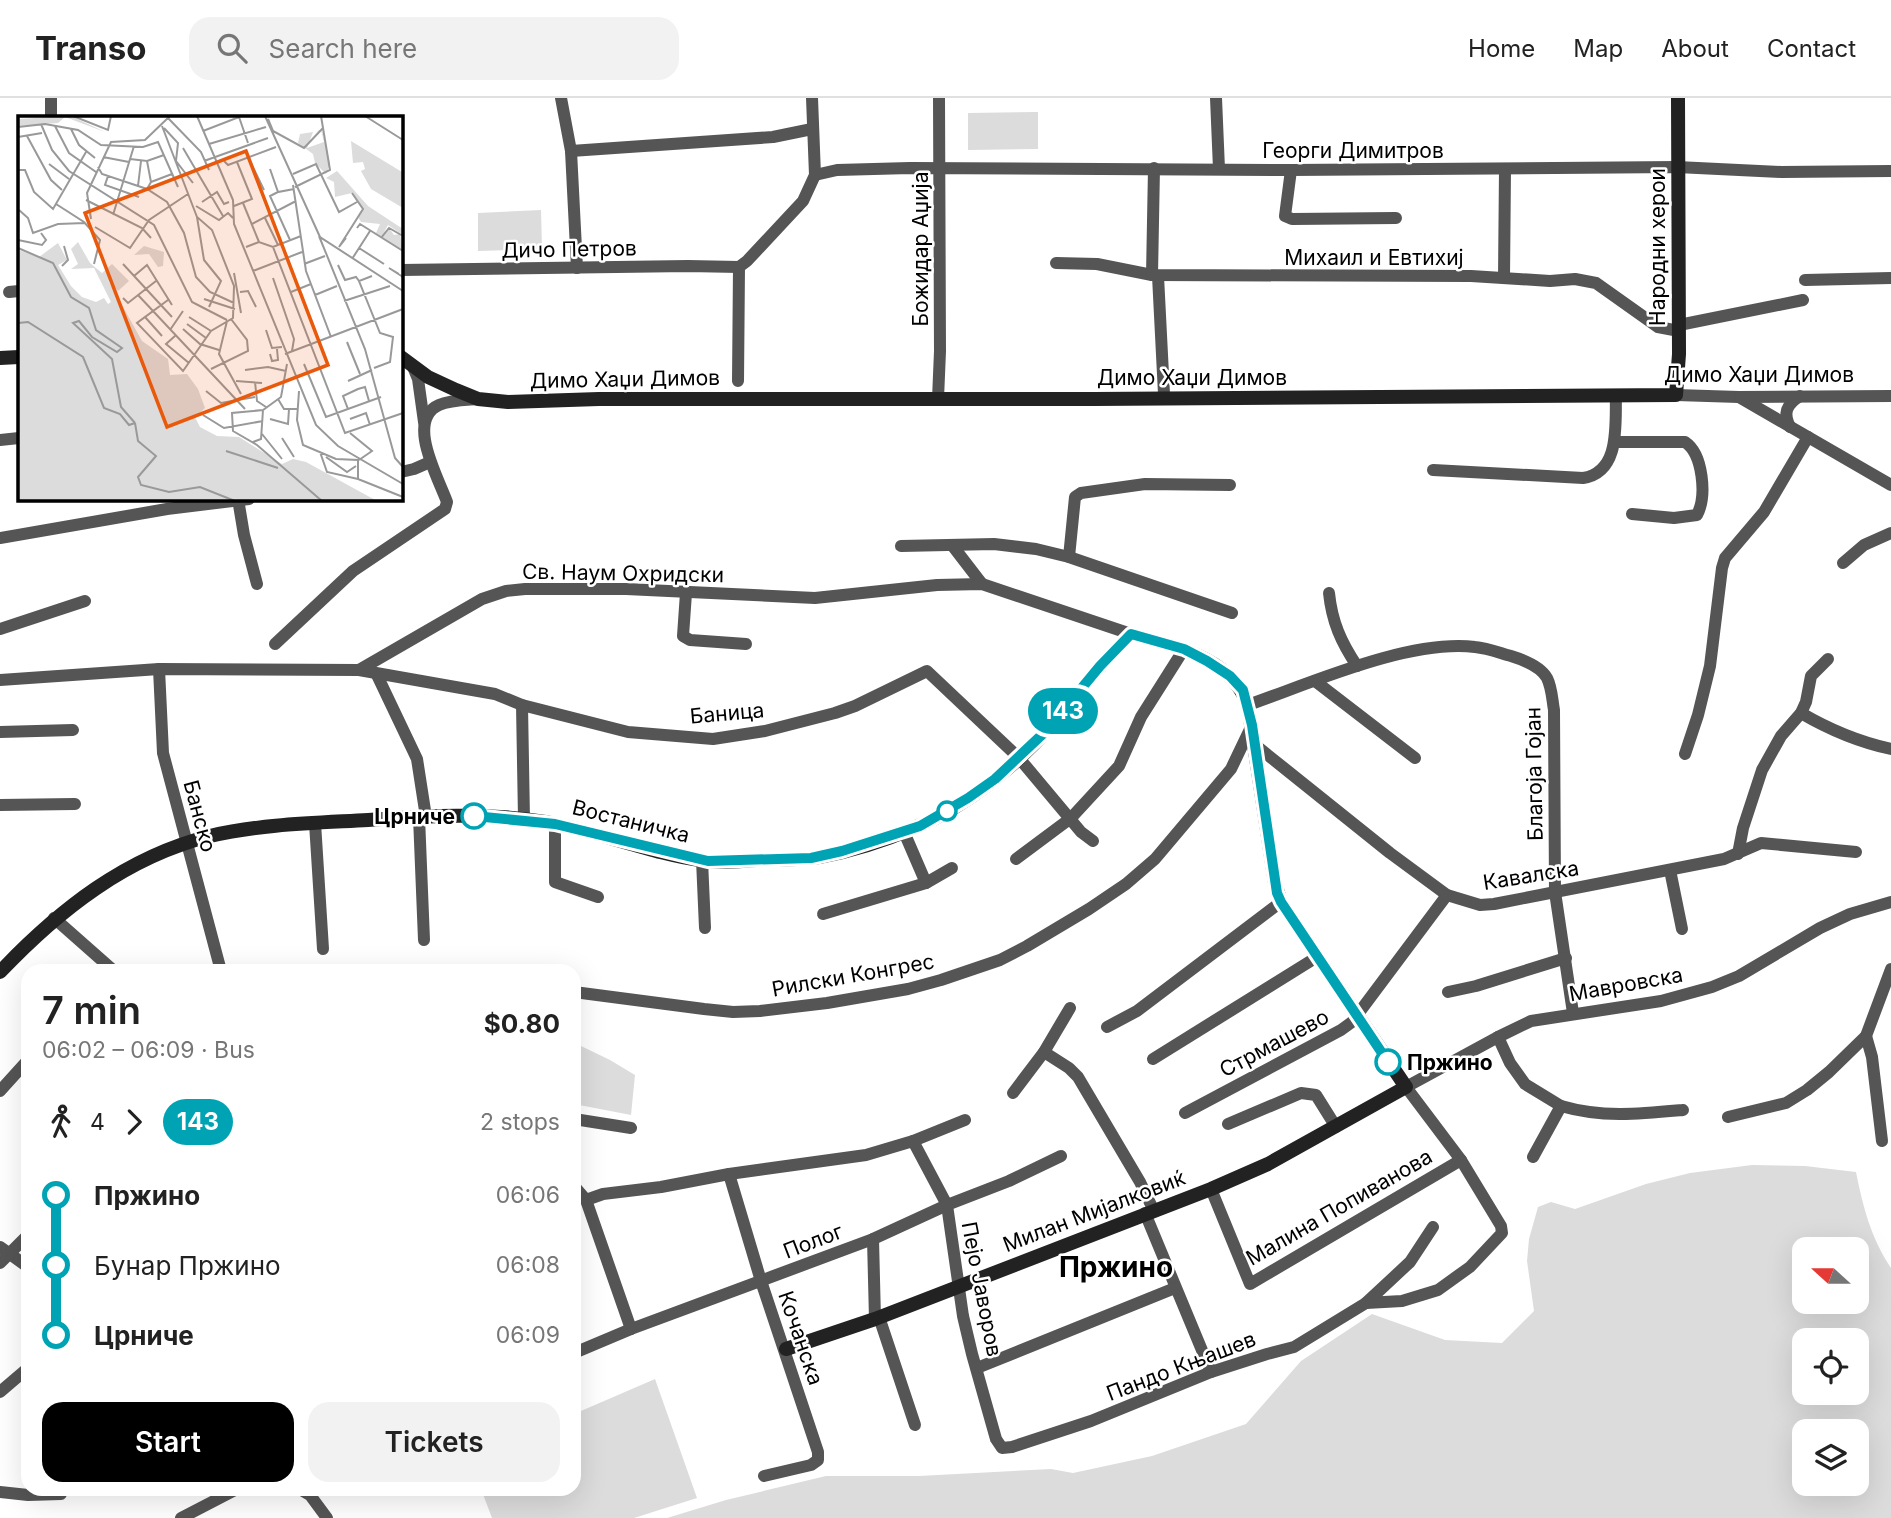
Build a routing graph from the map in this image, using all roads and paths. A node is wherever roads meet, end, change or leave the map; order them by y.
1 (51, 98) edge
2 (561, 98) edge
3 (811, 98) edge
4 (939, 98) edge
5 (1216, 98) edge
6 (1678, 98) edge
7 (51, 116) edge
8 (811, 129) junction
9 (571, 151) junction
10 (1677, 167) junction
11 (939, 168) junction
12 (1154, 168) junction
13 (1219, 169) junction
14 (1505, 169) junction
15 (1291, 170) junction
16 (1891, 171) edge
17 (815, 175) junction
18 (1396, 218) dead end
19 (1056, 263) dead end
20 (739, 267) junction
21 (577, 268) junction
22 (402, 270) edge
23 (1155, 276) junction
24 (1504, 278) junction
25 (1891, 278) edge
26 (1805, 280) dead end
27 (1803, 300) dead end
28 (1679, 328) junction
29 (18, 357) edge
30 (0, 358) edge
31 (402, 358) edge
32 (413, 367) junction
33 (738, 381) dead end
34 (1164, 394) dead end
35 (1616, 395) junction
36 (1676, 395) junction
37 (1800, 396) junction
38 (1891, 396) edge
39 (1738, 397) junction
40 (478, 399) junction
41 (938, 399) junction
42 (424, 422) junction
43 (1790, 427) junction
44 (1808, 437) junction
45 (18, 438) edge
46 (0, 440) edge
47 (1615, 442) junction
48 (430, 462) junction
49 (1433, 470) dead end
50 (402, 472) edge
51 (1230, 485) dead end
52 (1891, 485) edge
53 (234, 500) edge
54 (242, 500) edge
55 (1632, 514) dead end
56 (1891, 533) edge
57 (0, 538) edge
58 (952, 545) junction
59 (901, 546) dead end
60 (1069, 557) junction
61 (1843, 564) dead end
62 (257, 584) dead end
63 (982, 584) junction
64 (686, 593) junction
65 (1329, 593) dead end
66 (85, 601) dead end
67 (1232, 613) dead end
68 (0, 629) edge
69 (1131, 634) junction
70 (275, 644) dead end
71 (746, 644) dead end
72 (1184, 649) junction
73 (1828, 659) dead end
74 (1357, 666) junction
75 (159, 669) junction
76 (359, 670) junction
77 (377, 675) junction
78 (0, 680) edge
79 (1315, 681) junction
80 (522, 705) junction
81 (1248, 705) junction
82 (1801, 713) junction
83 (1252, 725) junction
84 (73, 730) dead end
85 (0, 732) edge
86 (1254, 744) junction
87 (1891, 749) edge
88 (1685, 754) dead end
89 (1019, 758) junction
90 (1415, 758) dead end
91 (1256, 760) junction
92 (1231, 769) junction
93 (75, 804) dead end
94 (0, 805) edge
95 (422, 817) junction
96 (1071, 818) junction
97 (524, 819) junction
98 (315, 823) junction
99 (555, 824) junction
100 (904, 832) junction
101 (1093, 841) dead end
102 (186, 843) junction
103 (1856, 852) dead end
104 (1738, 854) junction
105 (1016, 859) dead end
106 (702, 860) junction
107 (952, 868) dead end
108 (1670, 870) junction
109 (926, 883) junction
110 (1555, 892) junction
111 (1447, 895) junction
112 (598, 897) dead end
113 (1281, 902) junction
114 (1891, 902) edge
115 (823, 914) dead end
116 (54, 918) junction
117 (705, 928) dead end
118 (1682, 929) dead end
119 (424, 940) dead end
120 (323, 949) dead end
121 (1317, 957) junction
122 (1566, 958) junction
123 (106, 964) edge
124 (219, 964) edge
125 (0, 970) edge
126 (1891, 970) edge
127 (1448, 992) dead end
128 (581, 993) edge
129 (1070, 1008) dead end
130 (1573, 1013) junction
131 (1356, 1016) junction
132 (1107, 1027) dead end
133 (1866, 1036) junction
134 (1498, 1037) junction
135 (1044, 1052) junction
136 (1153, 1059) dead end
137 (21, 1068) edge
138 (1406, 1087) junction
139 (0, 1091) edge
140 (1013, 1093) dead end
141 (1561, 1106) junction
142 (1683, 1110) dead end
143 (1185, 1112) dead end
144 (1728, 1117) dead end
145 (581, 1120) edge
146 (965, 1120) dead end
147 (1228, 1124) dead end
148 (1336, 1127) junction
149 (632, 1128) dead end
150 (913, 1141) junction
151 (1882, 1141) dead end
152 (1061, 1156) dead end
153 (1533, 1157) dead end
154 (1461, 1160) junction
155 (729, 1174) junction
156 (1211, 1188) junction
157 (581, 1194) edge
158 (586, 1200) junction
159 (947, 1205) junction
160 (1149, 1211) junction
161 (1433, 1227) dead end
162 (873, 1239) junction
163 (21, 1241) edge
164 (3, 1255) edge
165 (21, 1264) edge
166 (761, 1281) junction
167 (958, 1285) junction
168 (1175, 1287) junction
169 (1366, 1303) junction
170 (877, 1318) junction
171 (631, 1329) junction
172 (786, 1349) junction
173 (581, 1350) edge
174 (977, 1368) junction
175 (1211, 1372) junction
176 (21, 1374) edge
177 (0, 1392) edge
178 (915, 1425) dead end
179 (1002, 1448) joint
180 (764, 1476) dead end
181 (0, 1492) edge
182 (21, 1494) edge
183 (223, 1496) edge
184 (311, 1496) edge
185 (181, 1518) edge
186 (327, 1518) edge

1 - 7 street
2 - 9 street
3 - 8 street
4 - 11 street, Божидар Аџија
5 - 13 street
6 - 10 street, Народни херои
8 - 9 street
8 - 17 street
9 - 21 street
10 - 14 street, Георги Димитров
10 - 16 street, Георги Димитров
10 - 28 street, Народни херои
11 - 12 street, Георги Димитров
11 - 17 street, Георги Димитров
11 - 41 street, Божидар Аџија
12 - 13 street, Георги Димитров
12 - 23 street
13 - 15 street, Георги Димитров
14 - 15 street, Георги Димитров
14 - 24 street
15 - 18 street
17 - 20 street
19 - 23 street, Михаил и Евтихиј
20 - 21 street, Дичо Петров
20 - 33 street
21 - 22 street, Дичо Петров
23 - 24 street, Михаил и Евтихиј
23 - 34 street
24 - 28 street, Михаил и Евтихиј
25 - 26 street
27 - 28 street
28 - 36 street, Народни херои
29 - 30 street
31 - 32 street, Димо Хаџи Димов
32 - 40 street, Димо Хаџи Димов
32 - 42 street
35 - 36 street, Димо Хаџи Димов
35 - 41 street, Димо Хаџи Димов
35 - 47 street
36 - 39 street, Димо Хаџи Димов
37 - 38 street, Димо Хаџи Димов
37 - 39 street, Димо Хаџи Димов
37 - 43 street
39 - 43 street
40 - 41 street, Димо Хаџи Димов
40 - 42 street
42 - 48 street
43 - 44 street
44 - 52 street
44 - 88 street
45 - 46 street
47 - 49 street
47 - 55 street
48 - 50 street
48 - 70 street
51 - 60 street
53 - 57 street
54 - 62 street
56 - 61 street
58 - 59 street
58 - 60 street
58 - 63 street
60 - 67 street
63 - 64 street, Св. Наум Охридски
63 - 69 street, Св. Наум Охридски
64 - 71 street
64 - 76 street, Св. Наум Охридски
65 - 74 street
66 - 68 street
69 - 72 street
69 - 89 street, Востаничка
72 - 81 street
72 - 96 street
73 - 82 street
74 - 79 street, Благоја Гојан
74 - 110 street, Благоја Гојан
75 - 76 street
75 - 78 street
75 - 102 street, Банско
76 - 77 street, Баница
77 - 80 street, Баница
77 - 95 street
79 - 81 street, Благоја Гојан
79 - 90 street
80 - 89 street, Баница
80 - 97 street
81 - 83 street
82 - 87 street
82 - 104 street
83 - 86 street
83 - 92 street, Рилски Конгрес
84 - 85 street
86 - 91 street
86 - 111 street, Кавалска
89 - 96 street
89 - 100 street, Востаничка
91 - 92 street
91 - 113 street
92 - 128 street, Рилски Конгрес
93 - 94 street
95 - 97 street, Востаничка
95 - 98 street, Востаничка
95 - 119 street
96 - 101 street
96 - 105 street
97 - 99 street, Востаничка
98 - 102 street, Востаничка
98 - 120 street
99 - 106 street, Востаничка
99 - 112 street
100 - 106 street, Востаничка
100 - 109 street
102 - 116 street, Востаничка
102 - 124 street, Банско
103 - 104 street, Кавалска
104 - 108 street, Кавалска
106 - 117 street
107 - 109 street
108 - 110 street, Кавалска
108 - 118 street
109 - 115 street
110 - 111 street, Кавалска
110 - 122 street, Благоја Гојан
111 - 131 street, Стрмашево
113 - 121 street
113 - 132 street
114 - 130 street, Мавровска
116 - 123 street
116 - 125 street, Востаничка
121 - 131 street
121 - 136 street
122 - 127 street
122 - 130 street, Благоја Гојан
126 - 133 street
129 - 135 street
130 - 134 street, Мавровска
131 - 138 street
131 - 143 street, Стрмашево
133 - 144 street
133 - 151 street
134 - 138 street, Мавровска
134 - 141 street
135 - 140 street
135 - 160 street
137 - 139 street
138 - 148 street, Милан Мијалковиќ
138 - 154 street
141 - 142 street
141 - 153 street
145 - 149 street
146 - 150 street
147 - 148 street
148 - 156 street, Милан Мијалковиќ
150 - 155 street
150 - 159 street, Пејо Јаворов
152 - 159 street, Полог
154 - 156 street, Малина Попиванова
154 - 169 street, Пандо Књашев
155 - 158 street
155 - 166 street, Кочанска
156 - 160 street, Милан Мијалковиќ
157 - 158 street
158 - 171 street
159 - 162 street, Полог
159 - 167 street, Пејо Јаворов
160 - 167 street, Милан Мијалковиќ
160 - 168 street
161 - 169 street, Пандо Књашев
162 - 166 street, Полог
162 - 170 street
163 - 164 street
164 - 165 street
166 - 171 street, Полог
166 - 172 street, Кочанска
167 - 170 street, Милан Мијалковиќ
167 - 174 street, Пејо Јаворов
168 - 174 street
168 - 175 street
169 - 175 street, Пандо Књашев
170 - 172 street, Милан Мијалковиќ
170 - 178 street
171 - 173 street, Полог
172 - 180 street, Кочанска
174 - 179 street, Пејо Јаворов
175 - 179 street, Пандо Књашев
176 - 177 street
181 - 182 street
183 - 185 street
184 - 186 street

